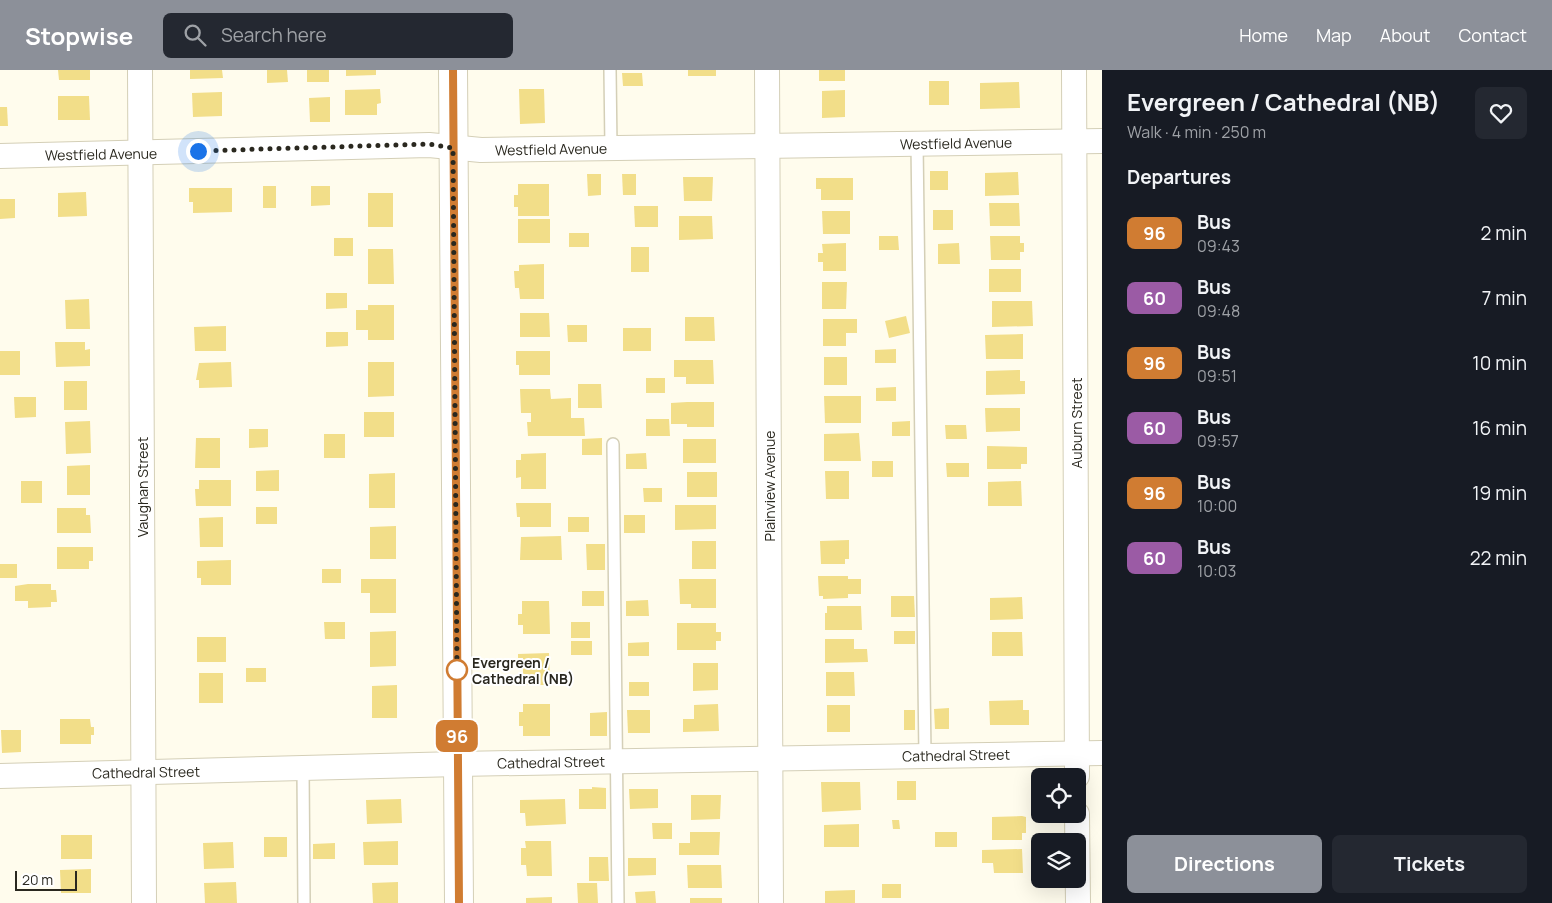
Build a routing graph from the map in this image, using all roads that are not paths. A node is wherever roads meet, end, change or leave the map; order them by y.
1 (140, 70) edge
2 (452, 70) edge
3 (610, 70) edge
4 (767, 70) edge
5 (1074, 70) edge
6 (1074, 141) junction
7 (1102, 141) edge
8 (917, 143) junction
9 (768, 145) junction
10 (453, 148) junction
11 (611, 148) junction
12 (141, 153) junction
13 (0, 156) edge
14 (613, 444) dead end
15 (1102, 752) edge
16 (926, 756) junction
17 (770, 758) junction
18 (617, 761) junction
19 (458, 764) junction
20 (1077, 765) edge
21 (303, 768) junction
22 (143, 772) junction
23 (0, 776) edge
24 (1077, 823) edge
25 (144, 903) edge
26 (304, 903) edge
27 (459, 903) edge
28 (618, 903) edge
29 (771, 903) edge
30 (1078, 903) edge

1 - 12 street, Vaughan Street
2 - 10 street
3 - 11 lane
4 - 9 street, Plainview Avenue
5 - 6 street, Auburn Street
6 - 7 street, Westfield Avenue
6 - 8 street, Westfield Avenue
6 - 20 street, Auburn Street
8 - 9 street, Westfield Avenue
8 - 16 lane
9 - 11 street, Westfield Avenue
9 - 17 street, Plainview Avenue
10 - 11 street, Westfield Avenue
10 - 12 street, Westfield Avenue
10 - 19 street
12 - 13 street, Westfield Avenue
12 - 22 street, Vaughan Street
14 - 18 lane
15 - 20 street, Cathedral Street
16 - 17 street, Cathedral Street
16 - 20 street, Cathedral Street
17 - 18 street, Cathedral Street
17 - 29 street, Plainview Avenue
18 - 19 street, Cathedral Street
18 - 28 lane
19 - 21 street, Cathedral Street
19 - 27 street
21 - 22 street, Cathedral Street
21 - 26 lane
22 - 23 street, Cathedral Street
22 - 25 street, Vaughan Street
24 - 30 street

